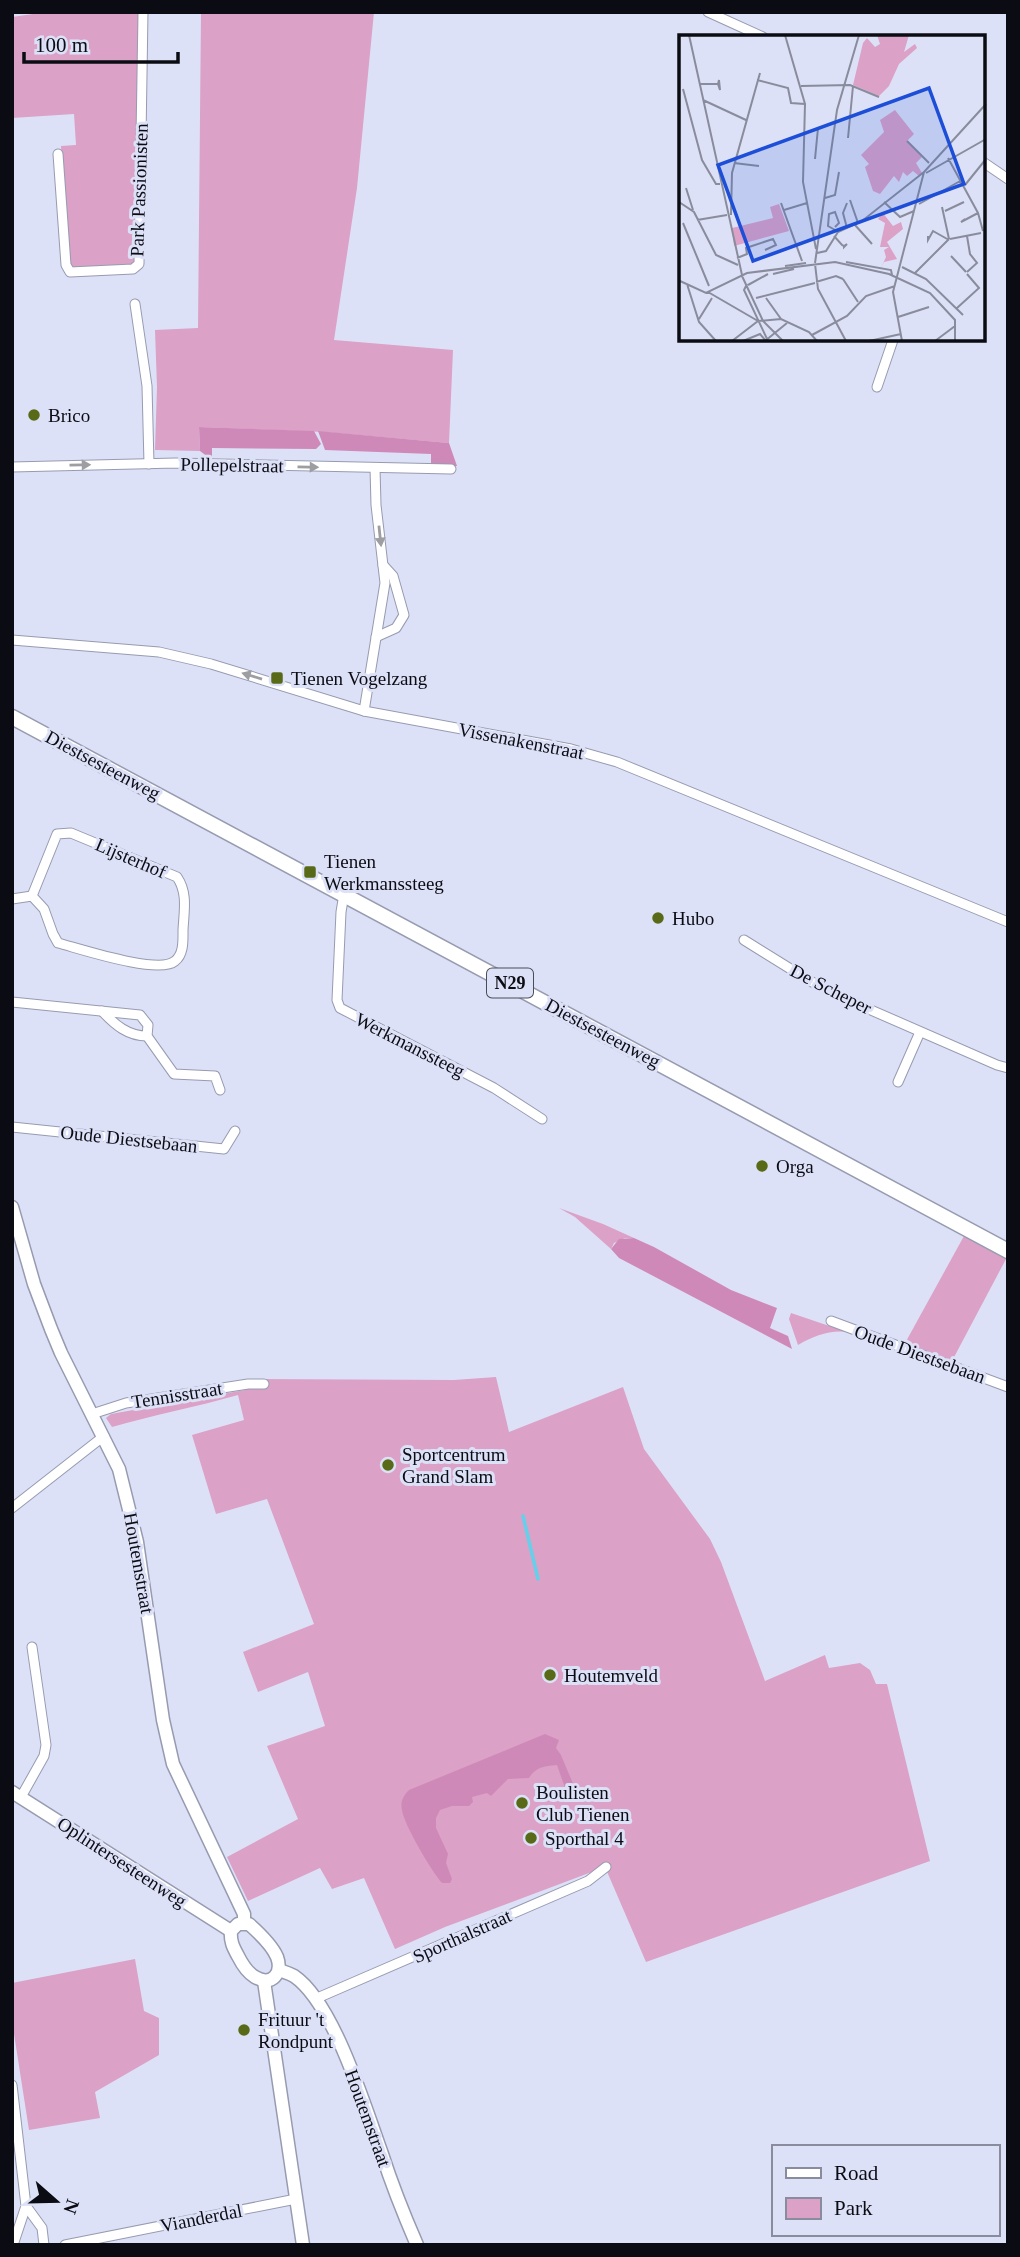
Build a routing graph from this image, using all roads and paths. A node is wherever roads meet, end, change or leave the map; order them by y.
1 (143, 12) edge
2 (708, 12) edge
3 (759, 35) edge
4 (58, 154) dead end
5 (985, 163) edge
6 (1008, 179) edge
7 (135, 304) dead end
8 (893, 341) edge
9 (877, 387) dead end
10 (149, 464) junction
11 (12, 467) edge
12 (376, 468) junction
13 (451, 469) dead end
14 (383, 564) junction
15 (376, 638) junction
16 (12, 640) edge
17 (364, 711) junction
18 (12, 717) edge
19 (344, 894) junction
20 (32, 896) junction
21 (12, 899) edge
22 (1008, 922) edge
23 (744, 940) dead end
24 (12, 1002) edge
25 (102, 1011) junction
26 (920, 1032) junction
27 (148, 1036) junction
28 (1008, 1068) edge
29 (898, 1082) dead end
30 (220, 1090) dead end
31 (542, 1119) dead end
32 (12, 1127) edge
33 (234, 1131) dead end
34 (12, 1207) edge
35 (1008, 1251) edge
36 (831, 1321) dead end
37 (264, 1384) dead end
38 (1008, 1387) edge
39 (92, 1414) junction
40 (104, 1436) junction
41 (12, 1508) edge
42 (33, 1647) dead end
43 (17, 1795) edge
44 (606, 1867) dead end
45 (244, 1923) junction
46 (231, 1931) junction
47 (279, 1970) junction
48 (264, 1981) junction
49 (315, 1999) junction
50 (12, 2085) edge
51 (296, 2199) junction
52 (26, 2206) junction
53 (13, 2245) edge
54 (44, 2245) edge
55 (65, 2245) edge
56 (303, 2245) edge
57 (417, 2245) edge

1 - 4 street, Park Passionisten
2 - 3 street
5 - 6 street
7 - 10 street
8 - 9 street
11 -> 10 street, Pollepelstraat
10 -> 12 street, Pollepelstraat
12 - 13 street, Pollepelstraat
12 -> 14 street
14 - 15 street
14 - 15 street
15 - 17 street
17 -> 16 street, Vissenakenstraat
17 - 22 street, Vissenakenstraat
18 - 19 main road, Diestsesteenweg / N29
19 - 31 street, Werkmanssteeg
19 - 35 main road, Diestsesteenweg / N29
20 - 20 street, Lijsterhof
20 - 21 street
23 - 26 street, De Scheper
24 - 25 street
25 - 27 street
25 - 27 street
26 - 28 street, De Scheper
26 - 29 street
27 - 30 street
32 - 33 street, Oude Diestsebaan
34 - 39 street, Houtemstraat
36 - 38 street, Oude Diestsebaan
37 - 39 street, Tennisstraat
39 - 40 street, Houtemstraat
40 - 41 street
40 - 45 street, Houtemstraat
42 - 43 street
43 - 46 street, Oplintersesteenweg
44 - 49 street, Sporthalstraat
45 - 46 street
45 - 47 street, Houtemstraat
46 - 48 street
47 - 48 street
47 - 49 street, Houtemstraat
48 - 51 street
49 - 57 street, Houtemstraat
50 - 52 street
51 - 55 street, Vianderdal
51 - 56 street
52 - 53 street
52 - 54 street

